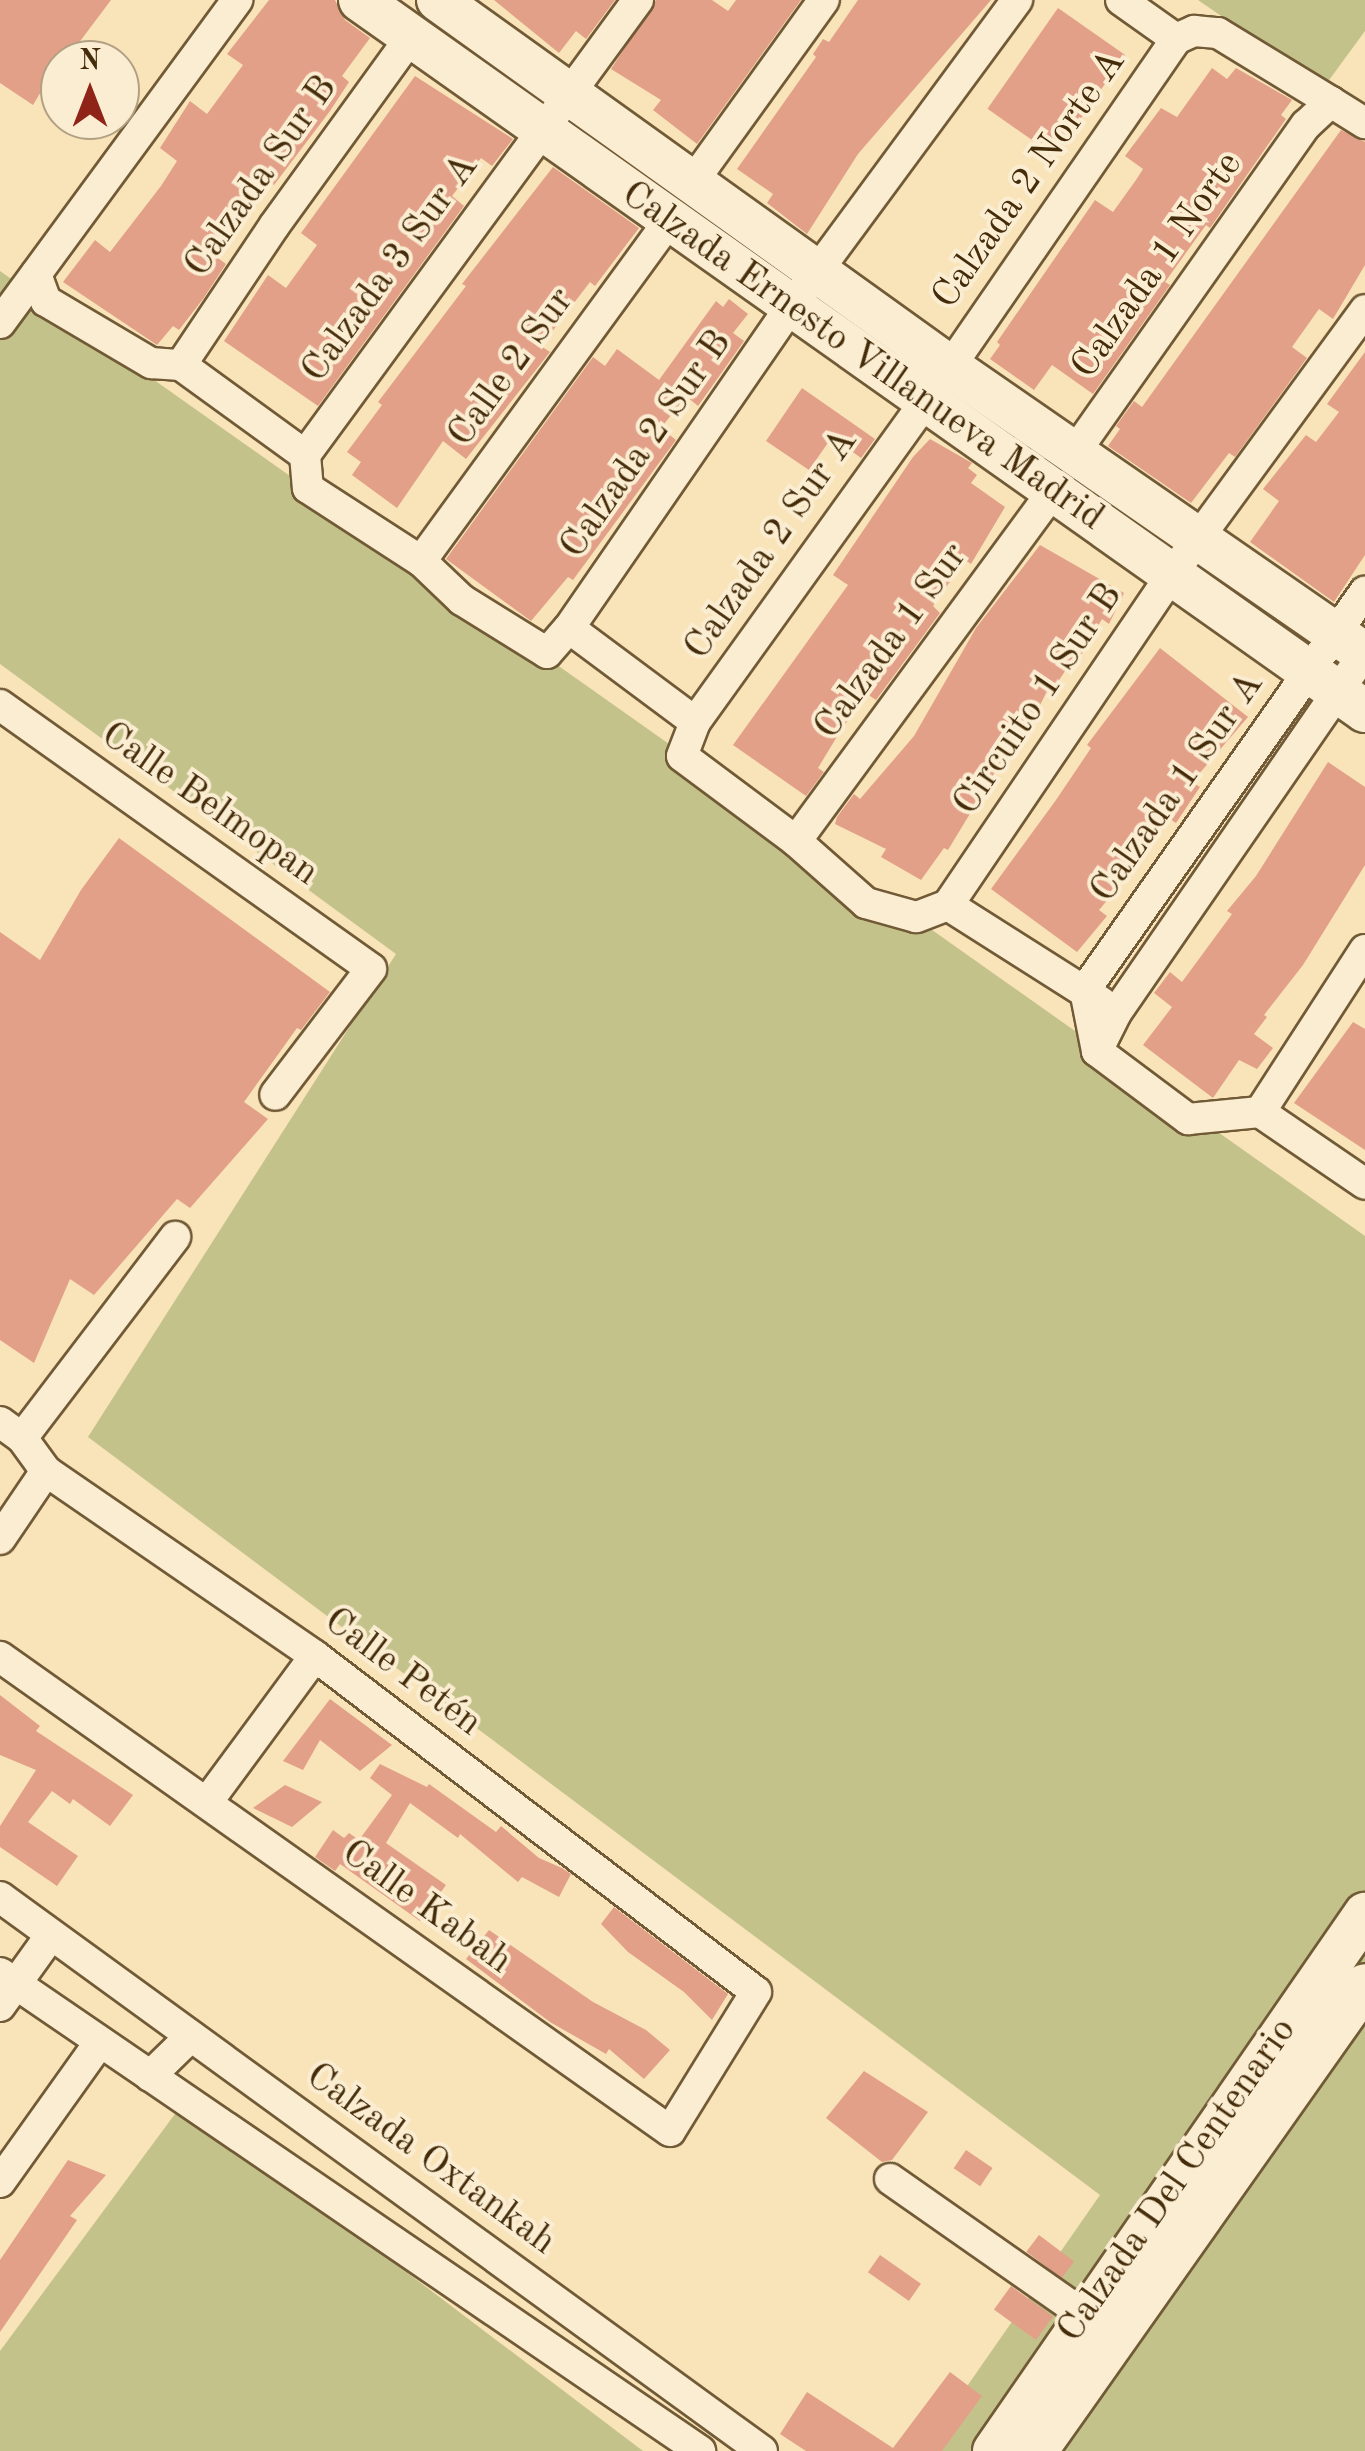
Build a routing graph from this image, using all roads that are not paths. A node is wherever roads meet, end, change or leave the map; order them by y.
1 (237, 0) edge
2 (360, 0) edge
3 (438, 0) edge
4 (638, 0) edge
5 (824, 0) edge
6 (1017, 0) edge
7 (1121, 0) edge
8 (411, 37) junction
9 (1176, 39) junction
10 (570, 93) junction
11 (1332, 102) junction
12 (1365, 123) edge
13 (542, 132) junction
14 (694, 180) junction
15 (668, 222) junction
16 (818, 270) junction
17 (36, 274) junction
18 (790, 308) junction
19 (1365, 310) edge
20 (0, 323) edge
21 (181, 366) junction
22 (937, 384) junction
23 (1075, 452) junction
24 (305, 454) junction
25 (1054, 492) junction
26 (1185, 557) junction
27 (421, 561) junction
28 (1365, 591) edge
29 (569, 628) junction
30 (1357, 648) edge
31 (1337, 691) edge
32 (0, 705) edge
33 (696, 722) junction
34 (796, 840) junction
35 (948, 904) junction
36 (1365, 950) edge
37 (1085, 990) junction
38 (1116, 1012) junction
39 (1097, 1051) junction
40 (275, 1095) dead end
41 (1260, 1112) junction
42 (1365, 1184) edge
43 (175, 1237) dead end
44 (11, 1430) edge
45 (46, 1471) junction
46 (0, 1539) edge
47 (315, 1656) junction
48 (0, 1657) edge
49 (208, 1802) junction
50 (0, 1897) edge
51 (1365, 1914) edge
52 (51, 1934) junction
53 (1365, 1985) edge
54 (5, 1988) edge
55 (756, 1992) joint
56 (190, 2036) junction
57 (100, 2042) junction
58 (1287, 2060) junction
59 (150, 2076) junction
60 (890, 2179) dead end
61 (0, 2182) edge
62 (1084, 2315) junction
63 (590, 2326) junction
64 (570, 2360) junction
65 (1037, 2429) edge
66 (747, 2447) edge
67 (700, 2451) edge
68 (994, 2451) edge

1 - 17 street
2 - 8 street, Calzada Ernesto Villanueva Madrid
3 - 10 street, Calzada Ernesto Villanueva Madrid
4 - 10 street, Calzada 3 Sur A
5 - 14 street
6 - 16 street, Calzada 2 Sur B
7 - 9 street
8 - 13 street, Calzada Ernesto Villanueva Madrid
8 - 21 street, Calzada Sur B
9 - 11 street
9 - 22 street, Calzada 2 Norte A
10 - 13 street, Calzada 3 Sur A
10 - 14 street, Calzada Ernesto Villanueva Madrid
11 - 12 street
11 - 23 street, Calzada 1 Norte
13 - 15 street, Calzada Ernesto Villanueva Madrid
13 - 24 street, Calzada 3 Sur A
14 - 16 street, Calzada Ernesto Villanueva Madrid
15 - 18 street, Calzada Ernesto Villanueva Madrid
15 - 27 street, Calle 2 Sur
16 - 18 street, Calzada 2 Sur B
16 - 22 street, Calzada Ernesto Villanueva Madrid
17 - 20 street
17 - 21 street
18 - 22 street, Calzada Ernesto Villanueva Madrid
18 - 29 street, Calzada 2 Sur B
19 - 26 street, Circuito 1 Sur B
21 - 24 street
22 - 23 street, Calzada Ernesto Villanueva Madrid
22 - 25 street, Calzada Ernesto Villanueva Madrid
22 - 33 street, Calzada 2 Sur A
23 - 26 street, Calzada Ernesto Villanueva Madrid
24 - 27 street
25 - 26 street, Calzada Ernesto Villanueva Madrid
25 - 34 street, Calzada 1 Sur
26 - 30 street, Calzada Ernesto Villanueva Madrid
26 - 31 street, Calzada Ernesto Villanueva Madrid
26 - 35 street, Circuito 1 Sur B
27 - 29 street
28 - 30 street
29 - 33 street
30 - 31 street
31 - 37 street, Calzada 1 Sur A
31 - 38 street, Calzada 1 Sur A
32 - 40 street, Calle Belmopan
33 - 34 street
34 - 35 street
35 - 37 street
36 - 41 street
37 - 38 street
37 - 39 street
38 - 39 street, Calzada 1 Sur A
39 - 41 street
41 - 42 street
43 - 44 street
44 - 45 street, Calle Petén
45 - 46 street
45 - 47 street, Calle Petén
47 - 49 street
47 - 55 street, Calle Petén
48 - 49 street, Calle Kabah
49 - 55 street, Calle Kabah
50 - 52 street, Calzada Oxtankah
51 - 58 street, Calzada Del Centenario
52 - 54 street
52 - 56 street, Calzada Oxtankah
53 - 58 street, Calzada Del Centenario
54 - 57 street
56 - 59 street
56 - 63 street, Calzada Oxtankah
57 - 59 street
57 - 61 street
58 - 62 street, Calzada Del Centenario
58 - 65 street, Calzada Del Centenario
59 - 64 street
60 - 62 street
62 - 65 street, Calzada Del Centenario
63 - 64 street
63 - 66 street, Calzada Oxtankah
64 - 67 street
65 - 68 street, Calzada Del Centenario

